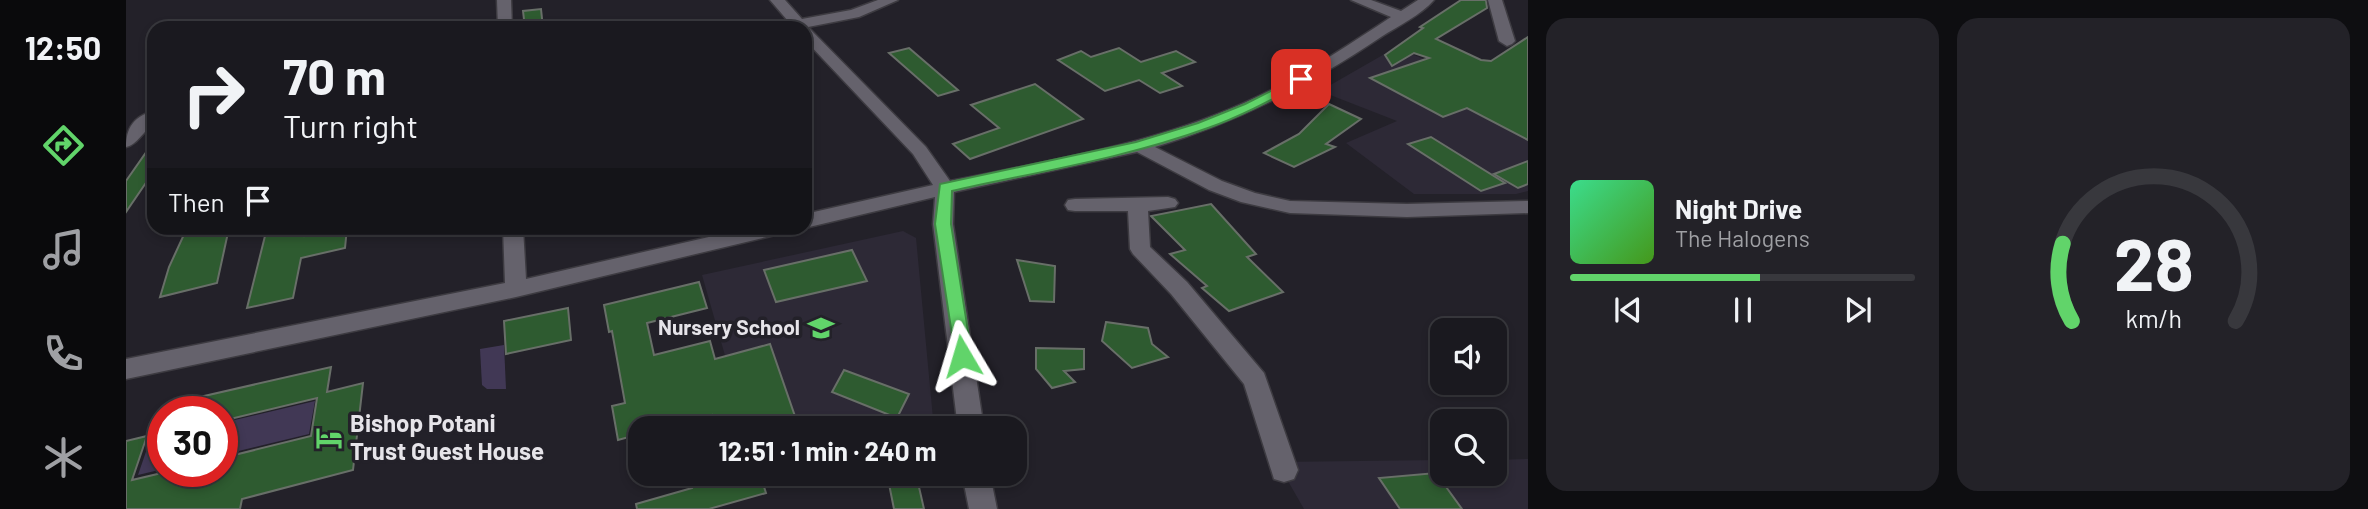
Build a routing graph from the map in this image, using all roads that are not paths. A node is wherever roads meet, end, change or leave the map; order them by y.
1 (504, 0) edge
2 (777, 0) edge
3 (891, 0) edge
4 (1358, 0) edge
5 (1427, 0) edge
6 (1495, 0) edge
7 (1402, 16) junction
8 (505, 21) edge
9 (796, 21) edge
10 (812, 25) edge
11 (812, 39) edge
12 (1507, 41) dead end
13 (147, 121) edge
14 (126, 142) edge
15 (1139, 145) junction
16 (945, 188) junction
17 (1168, 203) dead end
18 (1075, 205) dead end
19 (1138, 205) junction
20 (1528, 207) edge
21 (812, 218) edge
22 (513, 235) edge
23 (745, 235) edge
24 (516, 289) junction
25 (126, 369) edge
26 (969, 416) edge
27 (1284, 470) dead end
28 (978, 486) edge
29 (983, 509) edge

1 - 8 street
2 - 9 street
3 - 10 street
4 - 7 street
5 - 7 street
6 - 12 street
7 - 15 street
11 - 16 street
13 - 14 street
15 - 16 street
15 - 20 street
16 - 21 street
16 - 26 street
17 - 19 street
18 - 19 street
19 - 27 street
22 - 24 street
23 - 24 street
24 - 25 street
28 - 29 street

